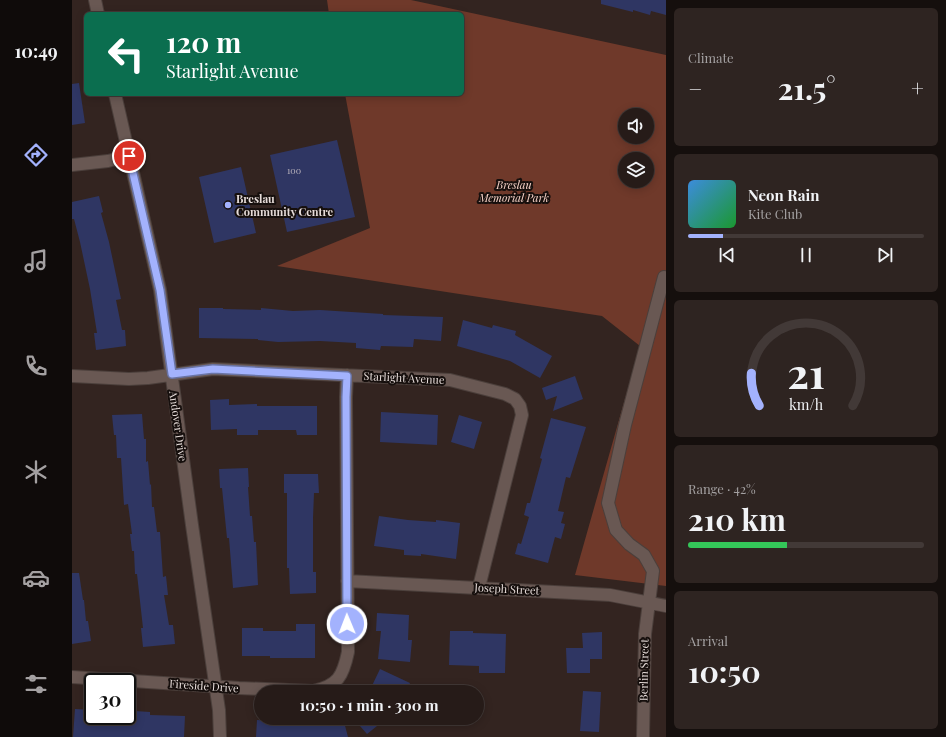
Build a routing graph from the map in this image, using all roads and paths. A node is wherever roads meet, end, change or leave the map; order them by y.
1 (95, 0) edge
2 (98, 12) edge
3 (115, 96) edge
4 (129, 156) junction
5 (72, 165) edge
6 (664, 277) dead end
7 (172, 374) junction
8 (72, 376) edge
9 (347, 376) junction
10 (347, 581) junction
11 (478, 587) junction
12 (648, 602) junction
13 (666, 606) edge
14 (72, 677) edge
15 (215, 686) junction
16 (220, 737) edge
17 (643, 737) edge

1 - 2 street
3 - 4 street, Andover Drive
4 - 5 street
4 - 7 street, Andover Drive
6 - 12 street, Berlin Street
7 - 8 street, Starlight Avenue
7 - 9 street, Starlight Avenue
7 - 15 street, Andover Drive
9 - 10 street, Fireside Drive
9 - 11 street, Starlight Avenue
10 - 11 street, Joseph Street
10 - 15 street, Fireside Drive
11 - 12 street, Joseph Street
12 - 13 street, Joseph Street
12 - 17 street, Berlin Street
14 - 15 street, Fireside Drive
15 - 16 street, Andover Drive

